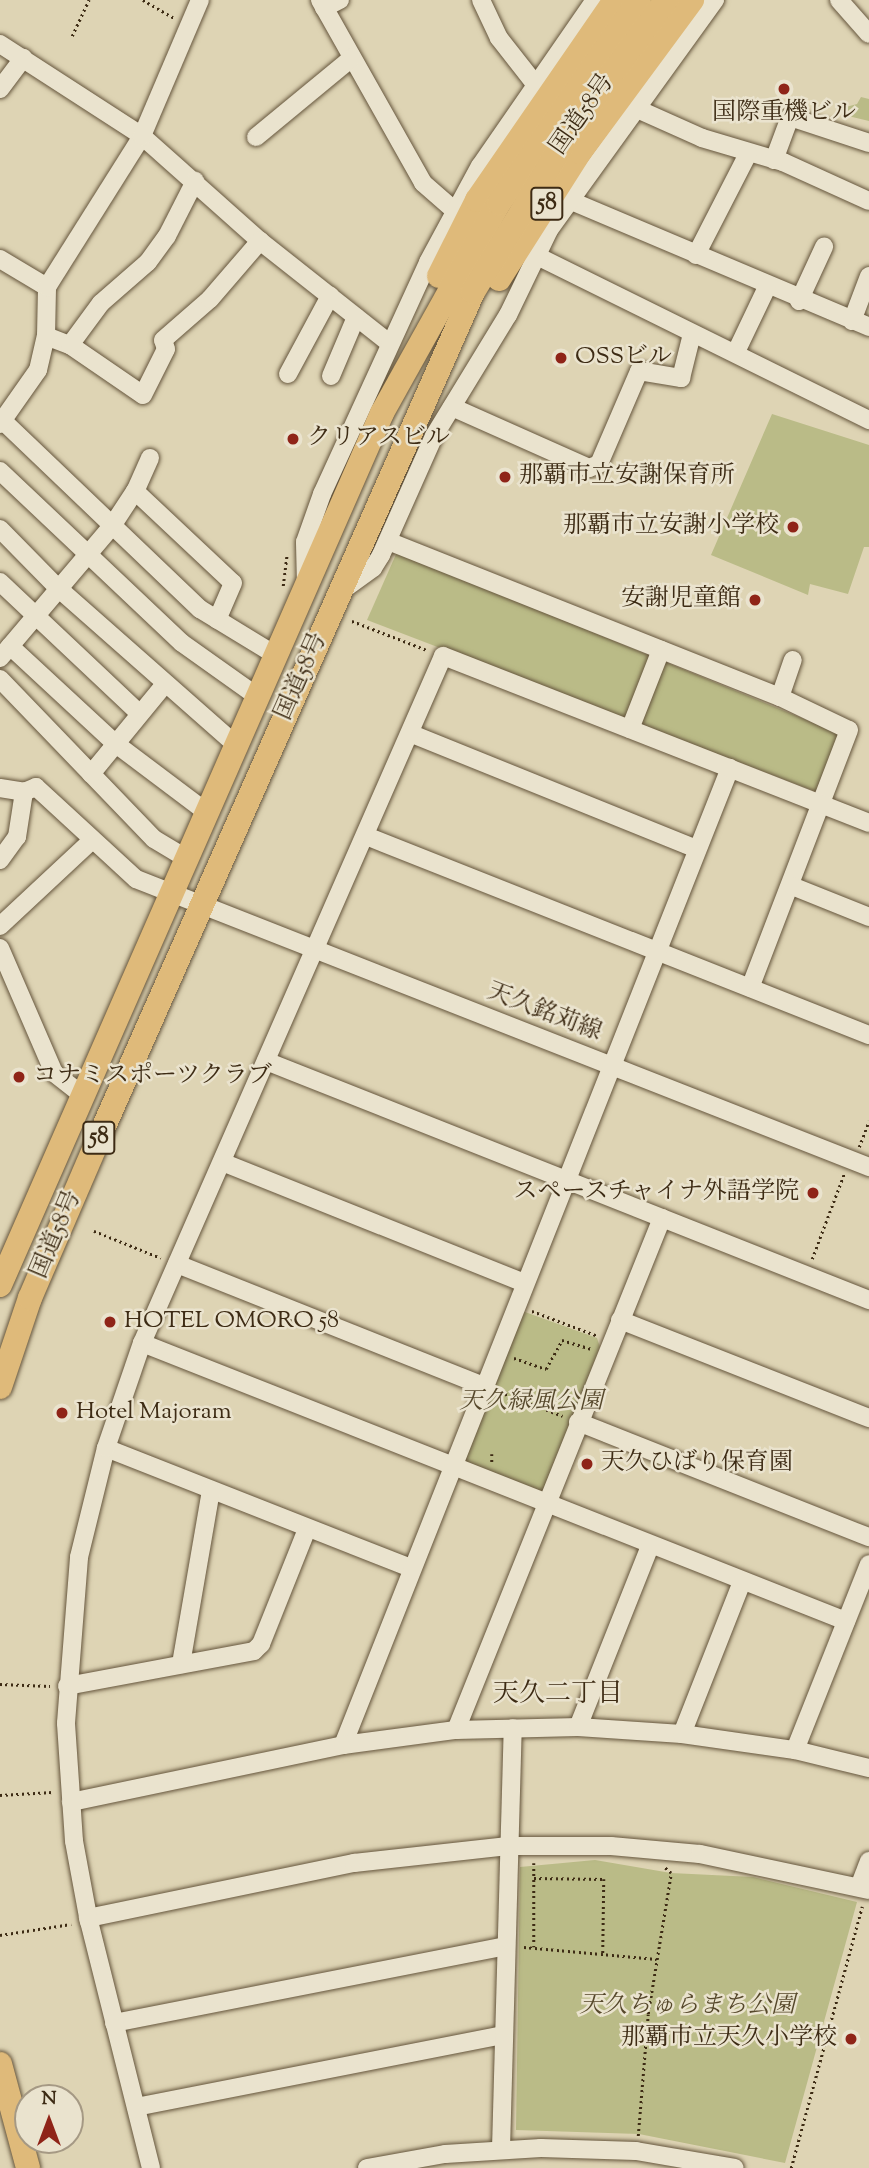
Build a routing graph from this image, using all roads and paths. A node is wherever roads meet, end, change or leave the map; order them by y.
1 (89, 0) edge
2 (143, 0) edge
3 (200, 0) edge
4 (481, 0) edge
5 (595, 0) edge
6 (615, 0) edge
7 (639, 0) edge
8 (666, 0) edge
9 (692, 0) edge
10 (715, 0) edge
11 (839, 0) edge
12 (328, 3) edge
13 (190, 24) junction
14 (869, 34) edge
15 (72, 36) dead end
16 (0, 44) edge
17 (23, 58) junction
18 (352, 58) junction
19 (536, 86) junction
20 (0, 89) edge
21 (635, 108) junction
22 (142, 136) junction
23 (256, 137) dead end
24 (869, 143) edge
25 (748, 154) junction
26 (775, 160) junction
27 (195, 181) junction
28 (569, 200) junction
29 (869, 201) edge
30 (455, 211) junction
31 (260, 241) junction
32 (824, 247) dead end
33 (535, 254) junction
34 (696, 255) junction
35 (0, 259) edge
36 (869, 276) edge
37 (47, 287) junction
38 (766, 287) junction
39 (330, 296) junction
40 (799, 301) junction
41 (356, 317) junction
42 (852, 321) junction
43 (869, 327) edge
44 (692, 334) junction
45 (46, 336) junction
46 (389, 343) junction
47 (69, 345) junction
48 (736, 352) junction
49 (288, 374) dead end
50 (331, 376) dead end
51 (452, 407) junction
52 (419, 411) junction
53 (382, 413) junction
54 (869, 420) edge
55 (1, 421) edge
56 (150, 458) dead end
57 (0, 471) edge
58 (135, 491) junction
59 (112, 526) junction
60 (0, 529) edge
61 (388, 541) junction
62 (89, 553) junction
63 (0, 582) edge
64 (306, 584) junction
65 (58, 588) junction
66 (340, 592) junction
67 (36, 615) junction
68 (217, 620) junction
69 (352, 621) dead end
70 (661, 650) junction
71 (5, 652) edge
72 (277, 656) junction
73 (443, 656) junction
74 (793, 660) dead end
75 (0, 679) edge
76 (165, 684) junction
77 (258, 697) junction
78 (780, 697) junction
79 (141, 714) junction
80 (630, 729) junction
81 (412, 734) junction
82 (116, 744) junction
83 (236, 745) junction
84 (730, 768) junction
85 (91, 774) junction
86 (0, 788) edge
87 (24, 792) junction
88 (823, 805) junction
89 (205, 811) junction
90 (869, 823) edge
91 (366, 836) junction
92 (91, 841) junction
93 (696, 849) junction
94 (184, 857) junction
95 (0, 860) edge
96 (792, 886) junction
97 (170, 891) junction
98 (202, 903) junction
99 (869, 917) edge
100 (0, 926) edge
101 (0, 948) edge
102 (315, 949) junction
103 (656, 952) junction
104 (750, 988) junction
105 (869, 1035) edge
106 (266, 1061) junction
107 (611, 1065) junction
108 (81, 1094) junction
109 (869, 1121) edge
110 (859, 1147) dead end
111 (222, 1162) junction
112 (869, 1167) edge
113 (844, 1174) dead end
114 (566, 1179) junction
115 (662, 1217) junction
116 (94, 1231) dead end
117 (177, 1265) junction
118 (807, 1275) junction
119 (525, 1283) junction
120 (0, 1285) edge
121 (869, 1300) edge
122 (516, 1305) junction
123 (620, 1320) junction
124 (142, 1343) junction
125 (594, 1350) junction
126 (590, 1361) dead end
127 (508, 1368) dead end
128 (484, 1385) junction
129 (0, 1387) edge
130 (869, 1418) edge
131 (578, 1422) junction
132 (106, 1448) junction
133 (492, 1454) dead end
134 (452, 1466) junction
135 (490, 1468) dead end
136 (211, 1491) junction
137 (547, 1502) junction
138 (307, 1529) junction
139 (869, 1537) edge
140 (650, 1546) junction
141 (869, 1563) edge
142 (411, 1568) junction
143 (743, 1582) junction
144 (846, 1620) junction
145 (181, 1664) junction
146 (0, 1684) edge
147 (67, 1686) junction
148 (578, 1727) junction
149 (513, 1728) junction
150 (456, 1730) junction
151 (682, 1734) junction
152 (342, 1745) junction
153 (795, 1750) junction
154 (869, 1768) edge
155 (0, 1795) edge
156 (70, 1796) junction
157 (508, 1846) junction
158 (534, 1857) dead end
159 (869, 1861) edge
160 (663, 1862) dead end
161 (534, 1878) junction
162 (865, 1888) edge
163 (88, 1920) junction
164 (0, 1935) edge
165 (510, 1946) junction
166 (534, 1947) junction
167 (603, 1953) junction
168 (656, 1959) junction
169 (114, 2024) junction
170 (503, 2035) junction
171 (0, 2064) edge
172 (136, 2107) junction
173 (500, 2149) junction
174 (637, 2152) edge
175 (28, 2168) edge
176 (151, 2168) edge
177 (367, 2168) edge
178 (735, 2168) edge
179 (791, 2168) edge

1 - 15 path
2 - 13 path
3 - 13 street
4 - 19 street
5 - 19 street
6 - 53 highway, 58
7 - 53 highway, 国道58号 / 58
8 - 52 highway, 国道58号 / 58
9 - 52 highway, 58
10 - 21 street
11 - 14 street
12 - 18 street
13 - 22 street
16 - 17 street
17 - 20 street
17 - 22 street
18 - 23 street
18 - 30 street
19 - 30 street
21 - 25 street
21 - 28 street
22 - 27 street
22 - 37 street
24 - 26 street
25 - 26 street
25 - 34 street
26 - 29 street
27 - 31 street
27 - 47 street
28 - 33 street
28 - 34 street
30 - 46 street
31 - 39 street
31 - 47 street
32 - 40 street
33 - 44 street
33 - 51 street
34 - 38 street
35 - 37 street
36 - 42 street
37 - 45 street
38 - 40 street
38 - 48 street
39 - 41 street
39 - 49 street
40 - 42 street
41 - 46 street
41 - 50 street
42 - 43 street
44 - 48 street
44 - 51 street
45 - 47 street
45 - 55 street
46 - 64 street
48 - 54 street
51 - 61 street
52 - 66 highway, 国道58号 / 58
53 - 64 highway, 国道58号 / 58
55 - 59 street
56 - 58 street
57 - 62 street
58 - 59 street
58 - 68 street
59 - 62 street
59 - 68 street
60 - 65 street
61 - 66 street
61 - 70 street
62 - 65 street
62 - 77 street
63 - 67 street
64 - 72 highway, 国道58号 / 58
65 - 67 street
65 - 76 street
66 - 98 highway, 国道58号 / 58
67 - 71 street
67 - 79 street
68 - 72 street
69 - 73 path
70 - 78 street
70 - 80 street
71 - 82 street
72 - 77 highway, 国道58号 / 58
73 - 80 street
73 - 81 street
74 - 78 street
75 - 85 street
76 - 79 street
76 - 83 street
77 - 83 highway, 国道58号 / 58
78 - 88 street
79 - 82 street
80 - 84 street
81 - 91 street
81 - 93 street
82 - 85 street
82 - 89 street
83 - 89 highway, 国道58号 / 58
84 - 88 street
84 - 93 street
85 - 94 street
86 - 87 street
87 - 92 street, 天久銘苅線
87 - 95 street
88 - 90 street
88 - 96 street
89 - 94 highway, 国道58号 / 58
91 - 102 street
91 - 103 street
92 - 97 street, 天久銘苅線
92 - 100 street
93 - 103 street
94 - 97 highway, 国道58号 / 58
96 - 99 street
96 - 104 street
97 - 98 street, 天久銘苅線
97 - 108 highway, 国道58号 / 58
98 - 102 street, 天久銘苅線
98 - 129 highway, 国道58号 / 58
101 - 108 street
102 - 106 street
102 - 107 street, 天久銘苅線
103 - 104 street
103 - 107 street
104 - 105 street
106 - 111 street
106 - 114 street
107 - 112 street, 天久銘苅線
107 - 114 street
108 - 120 highway, 国道58号 / 58
109 - 110 path
111 - 117 street
111 - 119 street
113 - 118 path
114 - 115 street
114 - 119 street
115 - 118 street
115 - 123 street
116 - 117 path
117 - 124 street
117 - 128 street
118 - 121 street
119 - 122 street
122 - 125 path
122 - 128 street
123 - 130 street
123 - 131 street
124 - 132 street
124 - 134 street
125 - 126 path
125 - 127 path
128 - 131 path
128 - 134 street
131 - 137 street
131 - 139 street
132 - 136 street
132 - 147 street
133 - 135 path
134 - 137 street
134 - 142 street
136 - 138 street
136 - 145 street
137 - 140 street
137 - 150 street
138 - 142 street
138 - 145 street
140 - 143 street
140 - 148 street
141 - 144 street
142 - 152 street
143 - 144 street
143 - 151 street
144 - 153 street
145 - 147 street
146 - 147 path
147 - 156 street
148 - 149 street
148 - 151 street
149 - 150 street
149 - 157 street
150 - 152 street
151 - 153 street
152 - 156 street
153 - 154 street
155 - 156 path
156 - 163 street
157 - 162 street
157 - 163 street
157 - 165 street
158 - 161 path
159 - 162 street
160 - 168 path
161 - 166 path
161 - 167 path
162 - 179 path
163 - 164 path
163 - 169 street
165 - 166 path
165 - 169 street
165 - 170 street
166 - 167 path
167 - 168 path
168 - 174 path
169 - 172 street
170 - 172 street
170 - 173 street
171 - 175 highway
172 - 176 street
173 - 174 street
173 - 177 street
174 - 178 street

